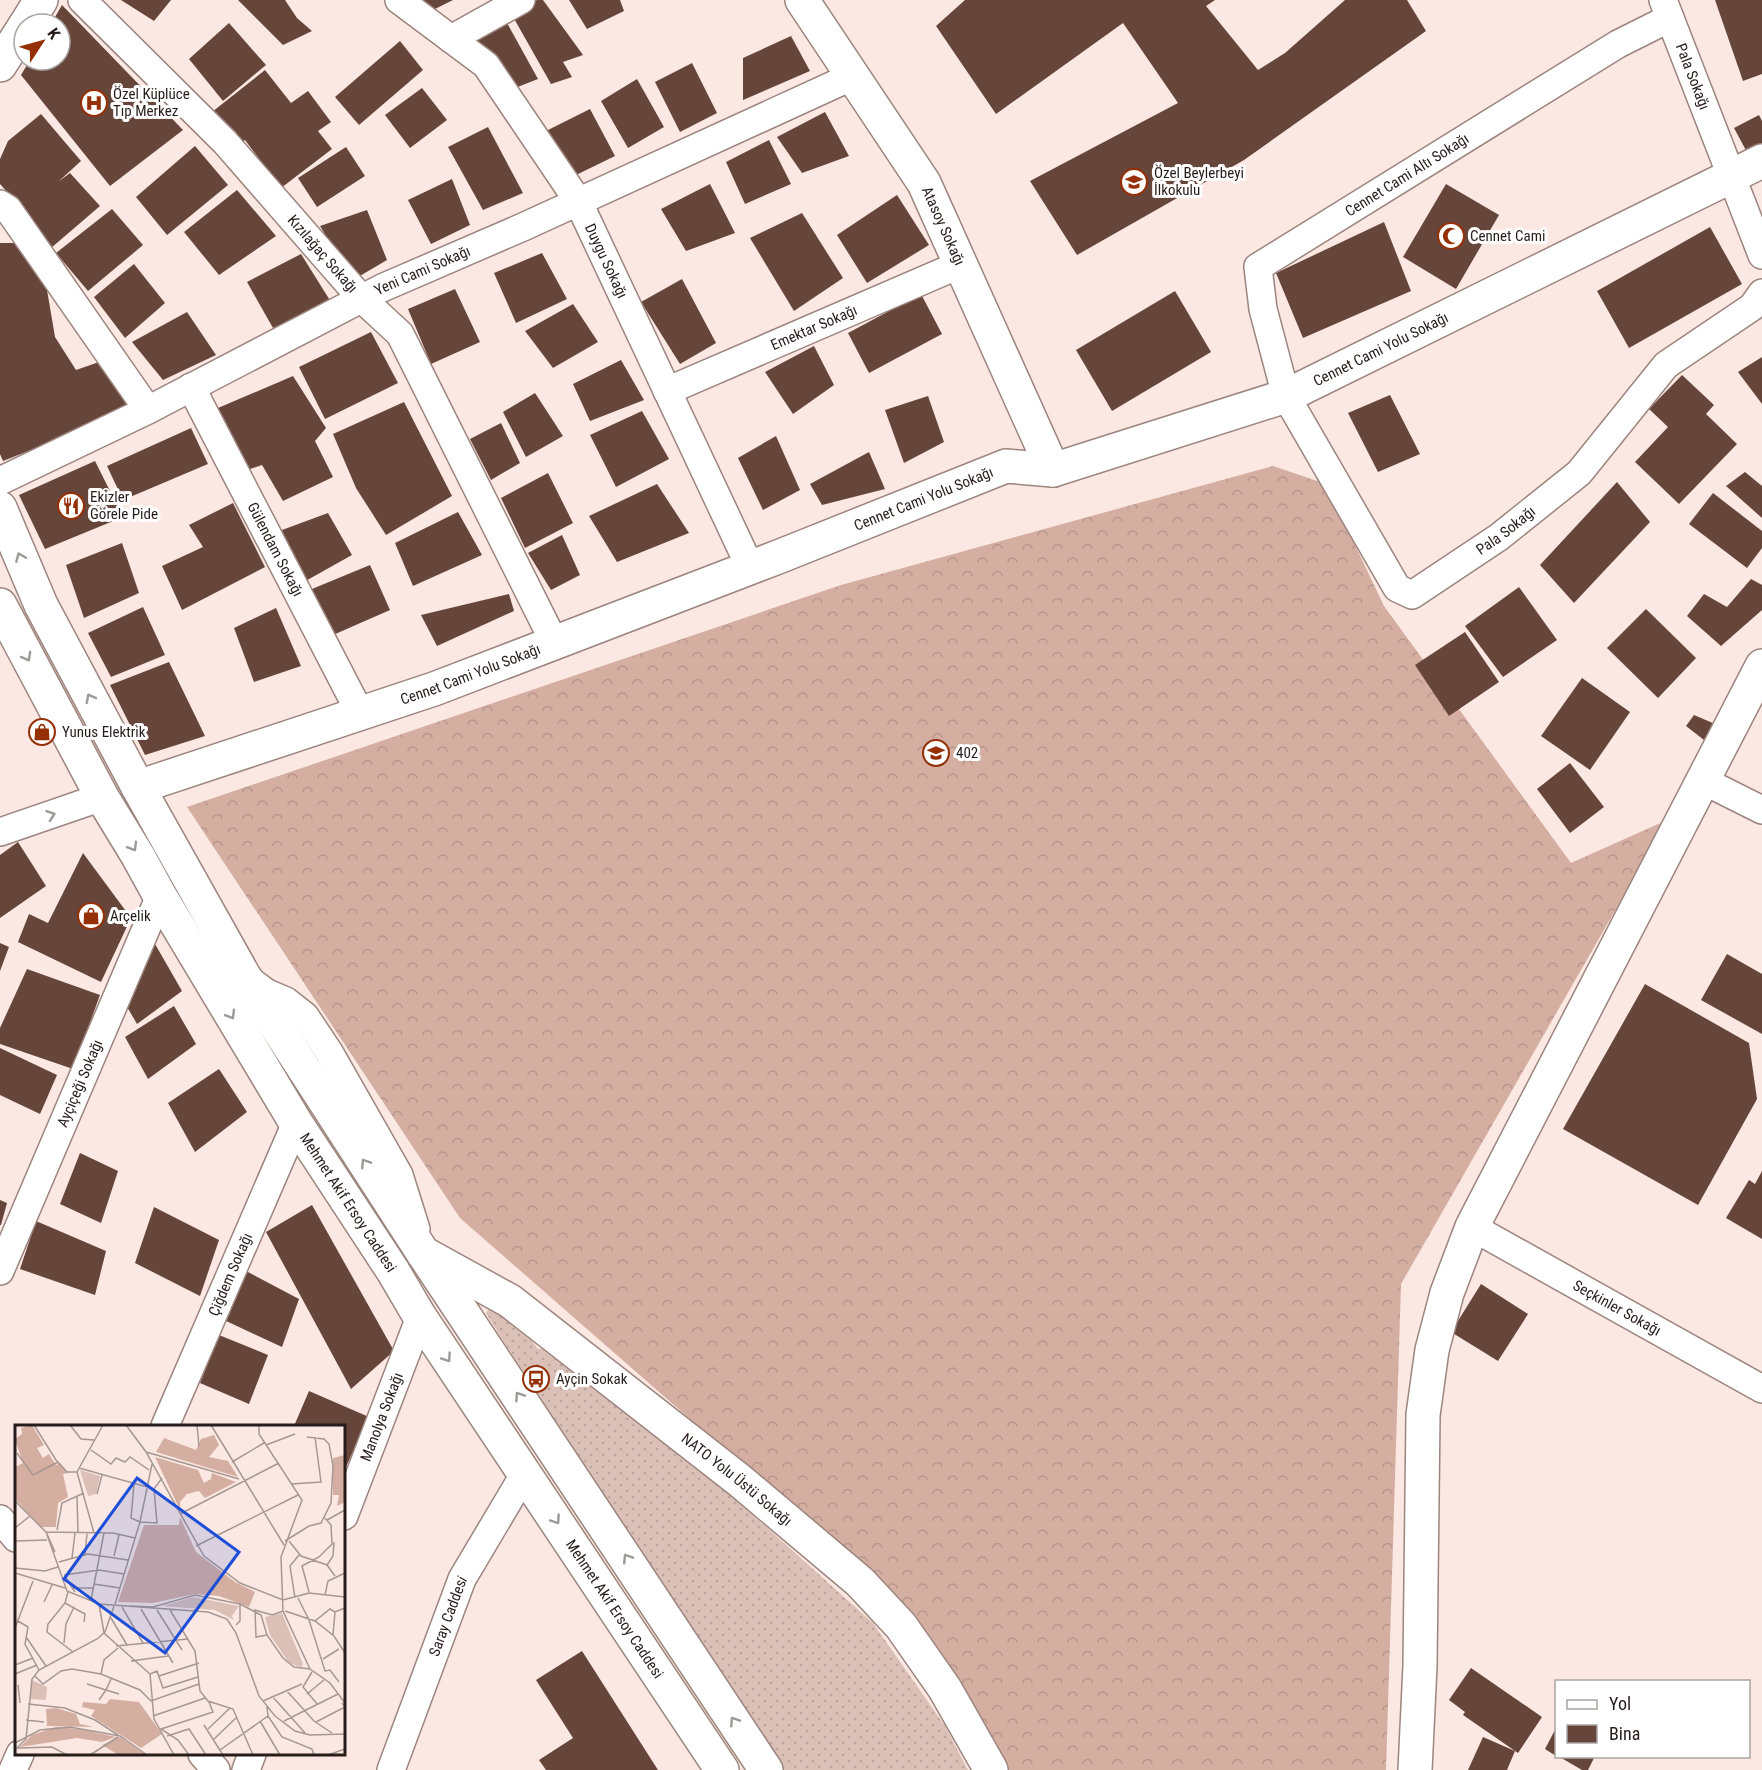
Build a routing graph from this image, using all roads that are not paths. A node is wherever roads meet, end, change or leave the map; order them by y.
1 (82, 0) edge
2 (399, 0) edge
3 (521, 0) edge
4 (802, 0) edge
5 (1667, 9) edge
6 (451, 39) junction
7 (12, 46) edge
8 (0, 65) edge
9 (853, 76) junction
10 (1762, 161) edge
11 (1732, 176) junction
12 (578, 201) junction
13 (0, 204) edge
14 (1762, 255) edge
15 (961, 264) junction
16 (1762, 293) edge
17 (361, 298) junction
18 (191, 387) junction
19 (667, 391) junction
20 (1286, 396) junction
21 (148, 410) junction
22 (1053, 470) junction
23 (0, 481) edge
24 (0, 508) edge
25 (750, 567) junction
26 (41, 605) junction
27 (1, 613) edge
28 (554, 642) junction
29 (1762, 666) edge
30 (360, 713) junction
31 (1704, 781) junction
32 (138, 787) junction
33 (102, 797) junction
34 (1762, 810) edge
35 (0, 832) edge
36 (160, 896) junction
37 (296, 1123) junction
38 (1472, 1227) junction
39 (423, 1253) junction
40 (0, 1271) edge
41 (393, 1271) junction
42 (420, 1317) junction
43 (1762, 1389) edge
44 (165, 1425) edge
45 (552, 1445) junction
46 (525, 1473) junction
47 (345, 1513) edge
48 (0, 1519) edge
49 (15, 1537) edge
50 (20, 1755) edge
51 (203, 1755) edge
52 (252, 1755) edge
53 (13, 1770) edge
54 (216, 1770) edge
55 (246, 1770) edge
56 (391, 1770) edge
57 (722, 1770) edge
58 (766, 1770) edge
59 (991, 1770) edge
60 (1415, 1770) edge

1 - 17 street, Kızılağaç Sokağı
2 - 6 street, Duygu Sokağı
3 - 6 street
4 - 9 street, Atasoy Sokağı
5 - 11 street, Pala Sokağı
5 - 20 street, Cennet Cami Altı Sokağı
6 - 12 street, Duygu Sokağı
7 - 8 street
9 - 12 street, Yeni Cami Sokağı
9 - 15 street, Atasoy Sokağı
10 - 11 street, Cennet Cami Yolu Sokağı
11 - 14 street, Pala Sokağı
11 - 20 street, Cennet Cami Yolu Sokağı
12 - 17 street, Yeni Cami Sokağı
12 - 19 street, Duygu Sokağı
13 - 21 street
15 - 19 street, Emektar Sokağı
15 - 22 street, Atasoy Sokağı
16 - 20 street, Pala Sokağı
17 - 18 street, Yeni Cami Sokağı
17 - 28 street, Kızılağaç Sokağı
18 - 21 street, Yeni Cami Sokağı
18 - 30 street, Gülendam Sokağı
19 - 25 street, Duygu Sokağı
20 - 22 street, Cennet Cami Yolu Sokağı
21 - 23 street, Yeni Cami Sokağı
22 - 25 street, Cennet Cami Yolu Sokağı
26 -> 24 street
25 - 28 street, Cennet Cami Yolu Sokağı
26 - 27 street, Mehmet Akif Ersoy Caddesi
32 -> 26 street
27 -> 33 street, Mehmet Akif Ersoy Caddesi
28 - 30 street, Cennet Cami Yolu Sokağı
29 - 31 street
30 - 32 street, Cennet Cami Yolu Sokağı
31 - 34 street
31 - 38 street
32 - 33 street, Cennet Cami Yolu Sokağı
32 - 39 street
35 -> 33 street
33 -> 36 street, Mehmet Akif Ersoy Caddesi
36 -> 37 street, Mehmet Akif Ersoy Caddesi
36 - 40 street, Ayçiçeği Sokağı
37 - 41 street, Mehmet Akif Ersoy Caddesi
37 - 44 street, Çiğdem Sokağı
38 - 43 street, Seçkinler Sokağı
38 - 60 street
39 - 41 street
45 -> 39 street
39 - 59 street, NATO Yolu Üstü Sokağı
41 - 42 street, Mehmet Akif Ersoy Caddesi
42 -> 46 street, Mehmet Akif Ersoy Caddesi
42 - 47 street, Manolya Sokağı
45 - 46 street
58 -> 45 street
46 - 56 street, Saray Caddesi
46 -> 57 street, Mehmet Akif Ersoy Caddesi
48 - 49 street
50 - 53 street
51 - 54 street
52 - 55 street

